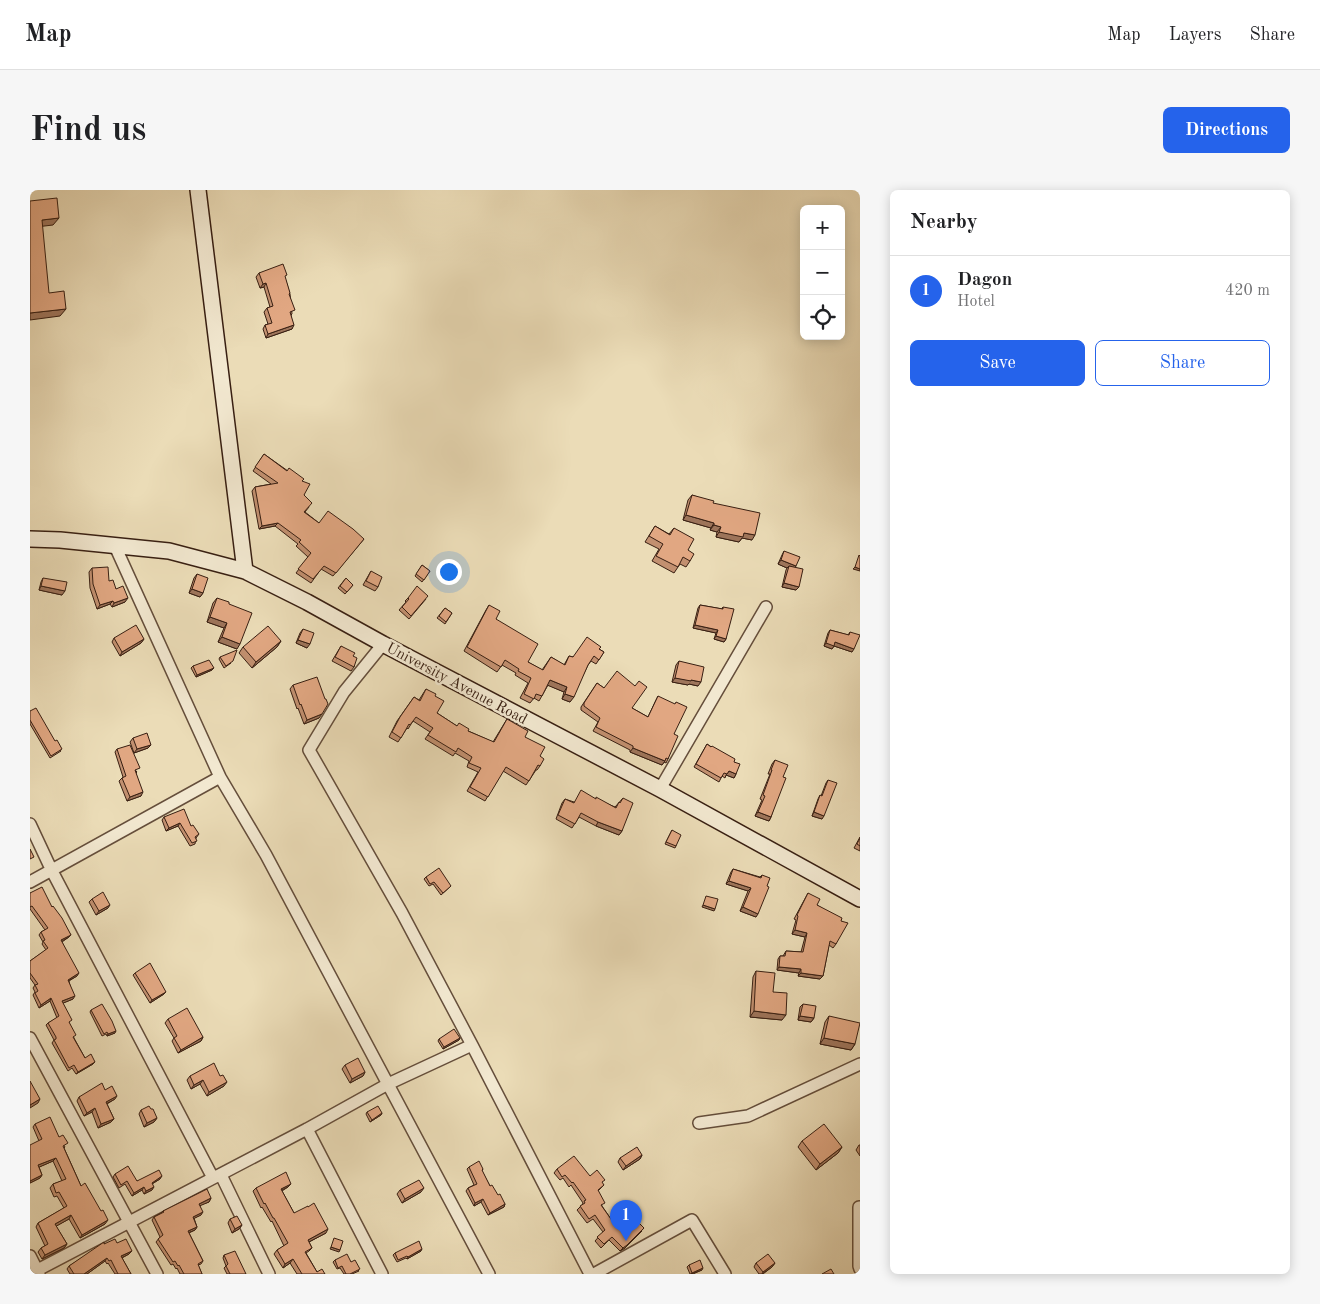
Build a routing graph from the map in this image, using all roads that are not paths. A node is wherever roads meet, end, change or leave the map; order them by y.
1 (198, 190) edge
2 (30, 539) edge
3 (115, 546) junction
4 (245, 571) junction
5 (766, 607) dead end
6 (383, 644) junction
7 (220, 777) junction
8 (660, 789) junction
9 (30, 824) edge
10 (52, 870) junction
11 (30, 882) edge
12 (860, 898) edge
13 (30, 1038) edge
14 (472, 1045) junction
15 (860, 1064) edge
16 (388, 1084) junction
17 (698, 1123) dead end
18 (307, 1130) junction
19 (217, 1176) junction
20 (859, 1207) edge
21 (129, 1222) junction
22 (30, 1256) edge
23 (860, 1269) edge
24 (35, 1273) edge
25 (598, 1273) edge
26 (157, 1274) edge
27 (269, 1274) edge
28 (382, 1274) edge
29 (489, 1274) edge
30 (725, 1274) edge

1 - 4 main road
2 - 3 main road, University Avenue Road
3 - 4 main road, University Avenue Road
3 - 7 street
4 - 6 main road, University Avenue Road
5 - 8 street
6 - 8 main road, University Avenue Road
6 - 14 street
7 - 10 street
7 - 16 street
8 - 12 main road, University Avenue Road
9 - 10 street
10 - 11 street
10 - 19 street
13 - 21 street
14 - 16 street
14 - 25 street
15 - 17 street
16 - 18 street
16 - 29 street
18 - 19 street
18 - 28 street
19 - 21 street
19 - 27 street
20 - 23 street
21 - 24 street
21 - 26 street
22 - 24 street
25 - 30 street

